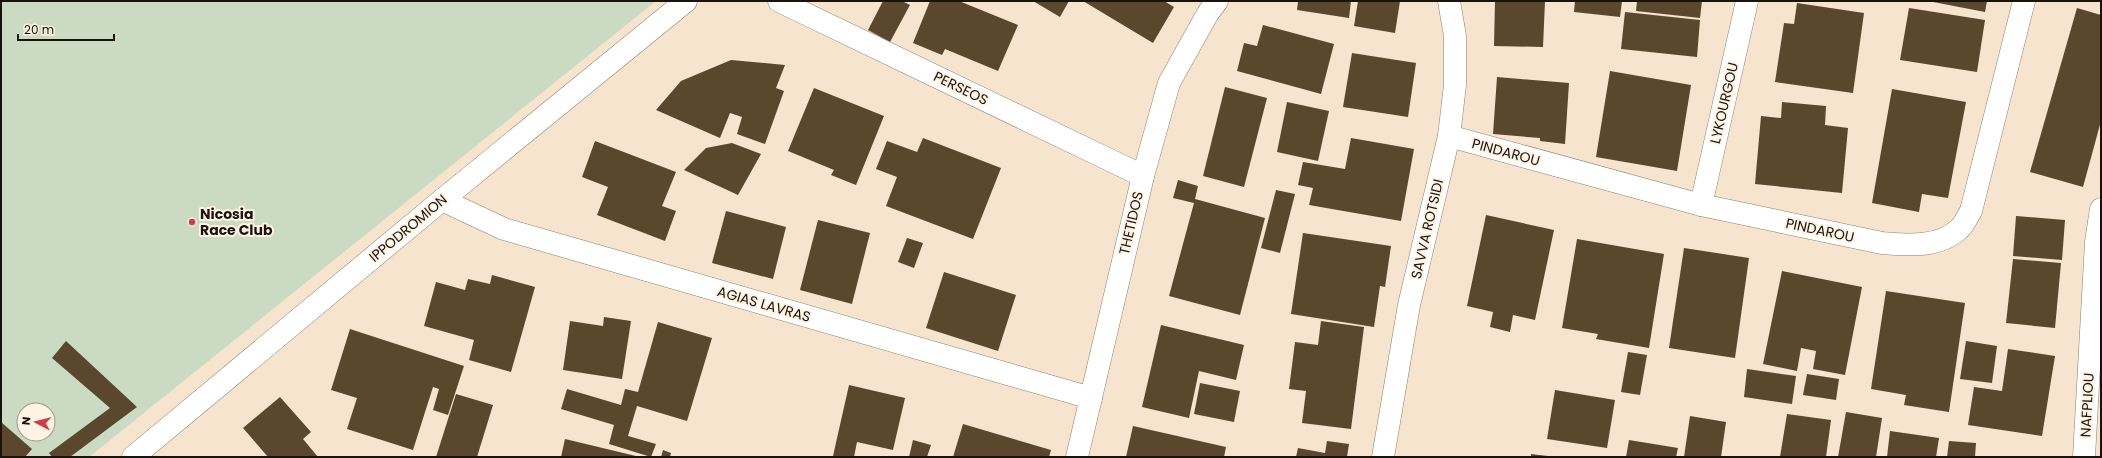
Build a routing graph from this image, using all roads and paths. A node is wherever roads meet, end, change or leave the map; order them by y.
1 (686, 1) edge
2 (779, 1) edge
3 (1217, 1) edge
4 (1449, 1) edge
5 (1746, 1) edge
6 (2024, 1) edge
7 (1449, 136) junction
8 (1142, 176) junction
9 (442, 200) junction
10 (1700, 205) junction
11 (2101, 209) edge
12 (1091, 398) junction
13 (134, 457) edge
14 (1077, 457) edge
15 (1383, 457) edge
16 (2084, 457) edge

1 - 9 street, IPPODROMION
2 - 8 street, PERSEOS
3 - 8 street, THETIDOS
4 - 7 street, SAVVA ROTSIDI
5 - 10 street, LYKOURGOU
6 - 10 street, PINDAROU
7 - 10 street, PINDAROU
7 - 15 street, SAVVA ROTSIDI
8 - 12 street, THETIDOS
9 - 12 street, AGIAS LAVRAS
9 - 13 street, IPPODROMION
11 - 16 street, NAFPLIOU
12 - 14 street, THETIDOS

